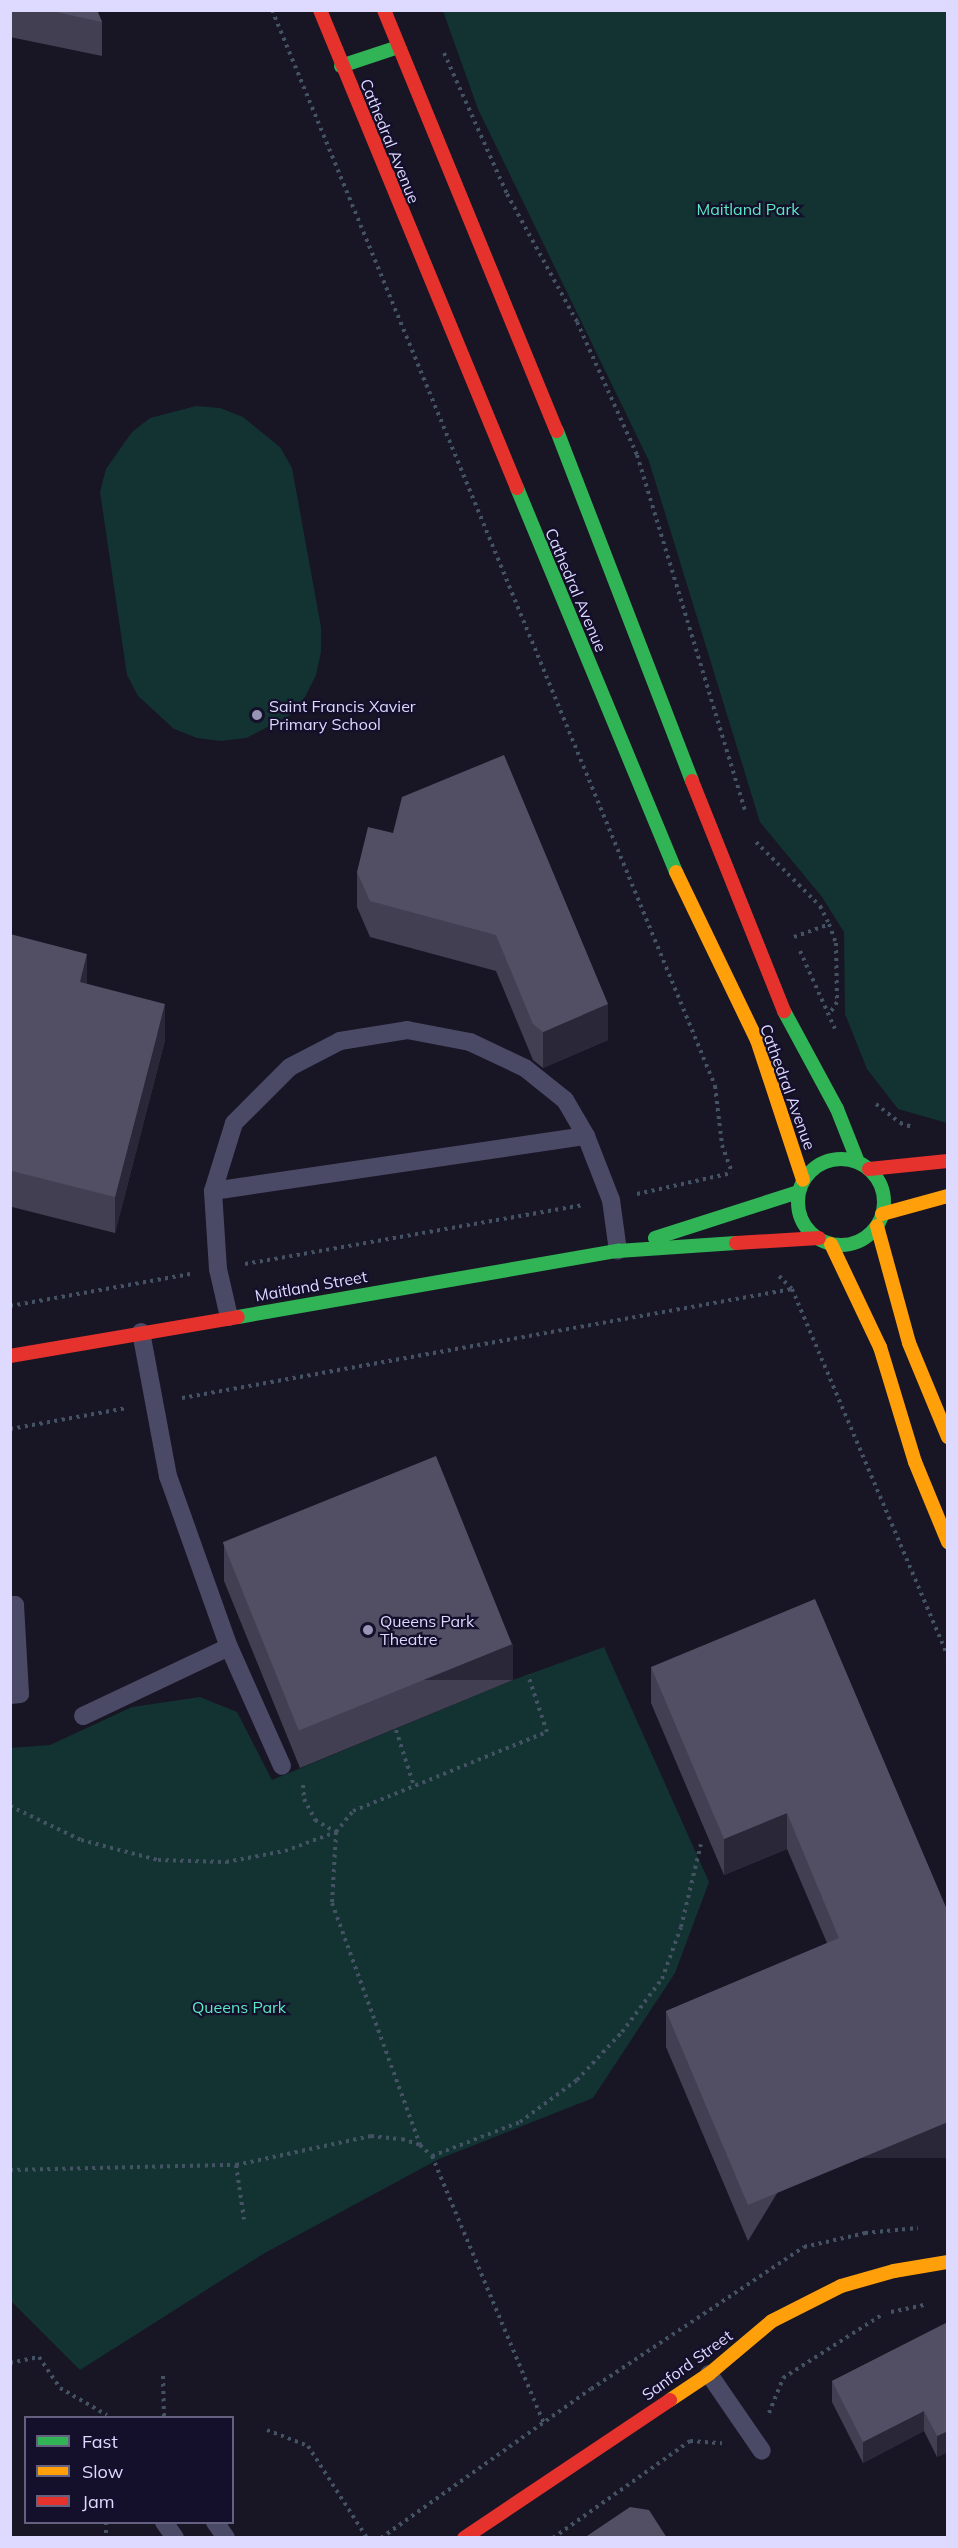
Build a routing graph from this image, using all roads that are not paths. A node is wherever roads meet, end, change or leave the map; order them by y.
1 (320, 10) edge
2 (384, 10) edge
3 (398, 47) junction
4 (341, 66) junction
5 (586, 1136) junction
6 (948, 1161) edge
7 (863, 1166) junction
8 (801, 1186) junction
9 (213, 1191) junction
10 (948, 1196) edge
11 (880, 1220) junction
12 (825, 1241) junction
13 (618, 1251) junction
14 (229, 1317) junction
15 (141, 1332) junction
16 (10, 1356) edge
17 (948, 1437) edge
18 (948, 1542) edge
19 (10, 1605) edge
20 (230, 1647) junction
21 (10, 1695) edge
22 (83, 1716) dead end
23 (282, 1766) road end
24 (948, 2262) edge
25 (709, 2374) junction
26 (762, 2451) dead end
27 (165, 2524) edge
28 (217, 2524) edge
29 (175, 2538) edge
30 (226, 2538) edge
31 (464, 2538) edge

1 - 4 main road, Cathedral Avenue
2 - 3 main road, Cathedral Avenue
3 - 4 main road
3 - 7 main road, Cathedral Avenue
4 - 8 main road, Cathedral Avenue
5 - 9 lane
5 - 9 lane
5 - 13 lane
6 - 7 main road
7 - 8 main road
7 - 11 main road
8 - 12 main road
8 - 13 main road, Maitland Street
9 - 14 lane
10 - 11 main road
11 - 12 main road
11 - 17 main road
12 - 13 main road, Maitland Street
12 - 18 main road
13 - 14 main road, Maitland Street
14 - 15 main road, Maitland Street
15 - 16 main road, Maitland Street
15 - 20 lane
19 - 21 lane
20 - 22 lane
20 - 23 lane
24 - 25 main road, Sanford Street
25 - 26 lane
25 - 31 main road, Sanford Street
27 - 29 lane
28 - 30 lane

